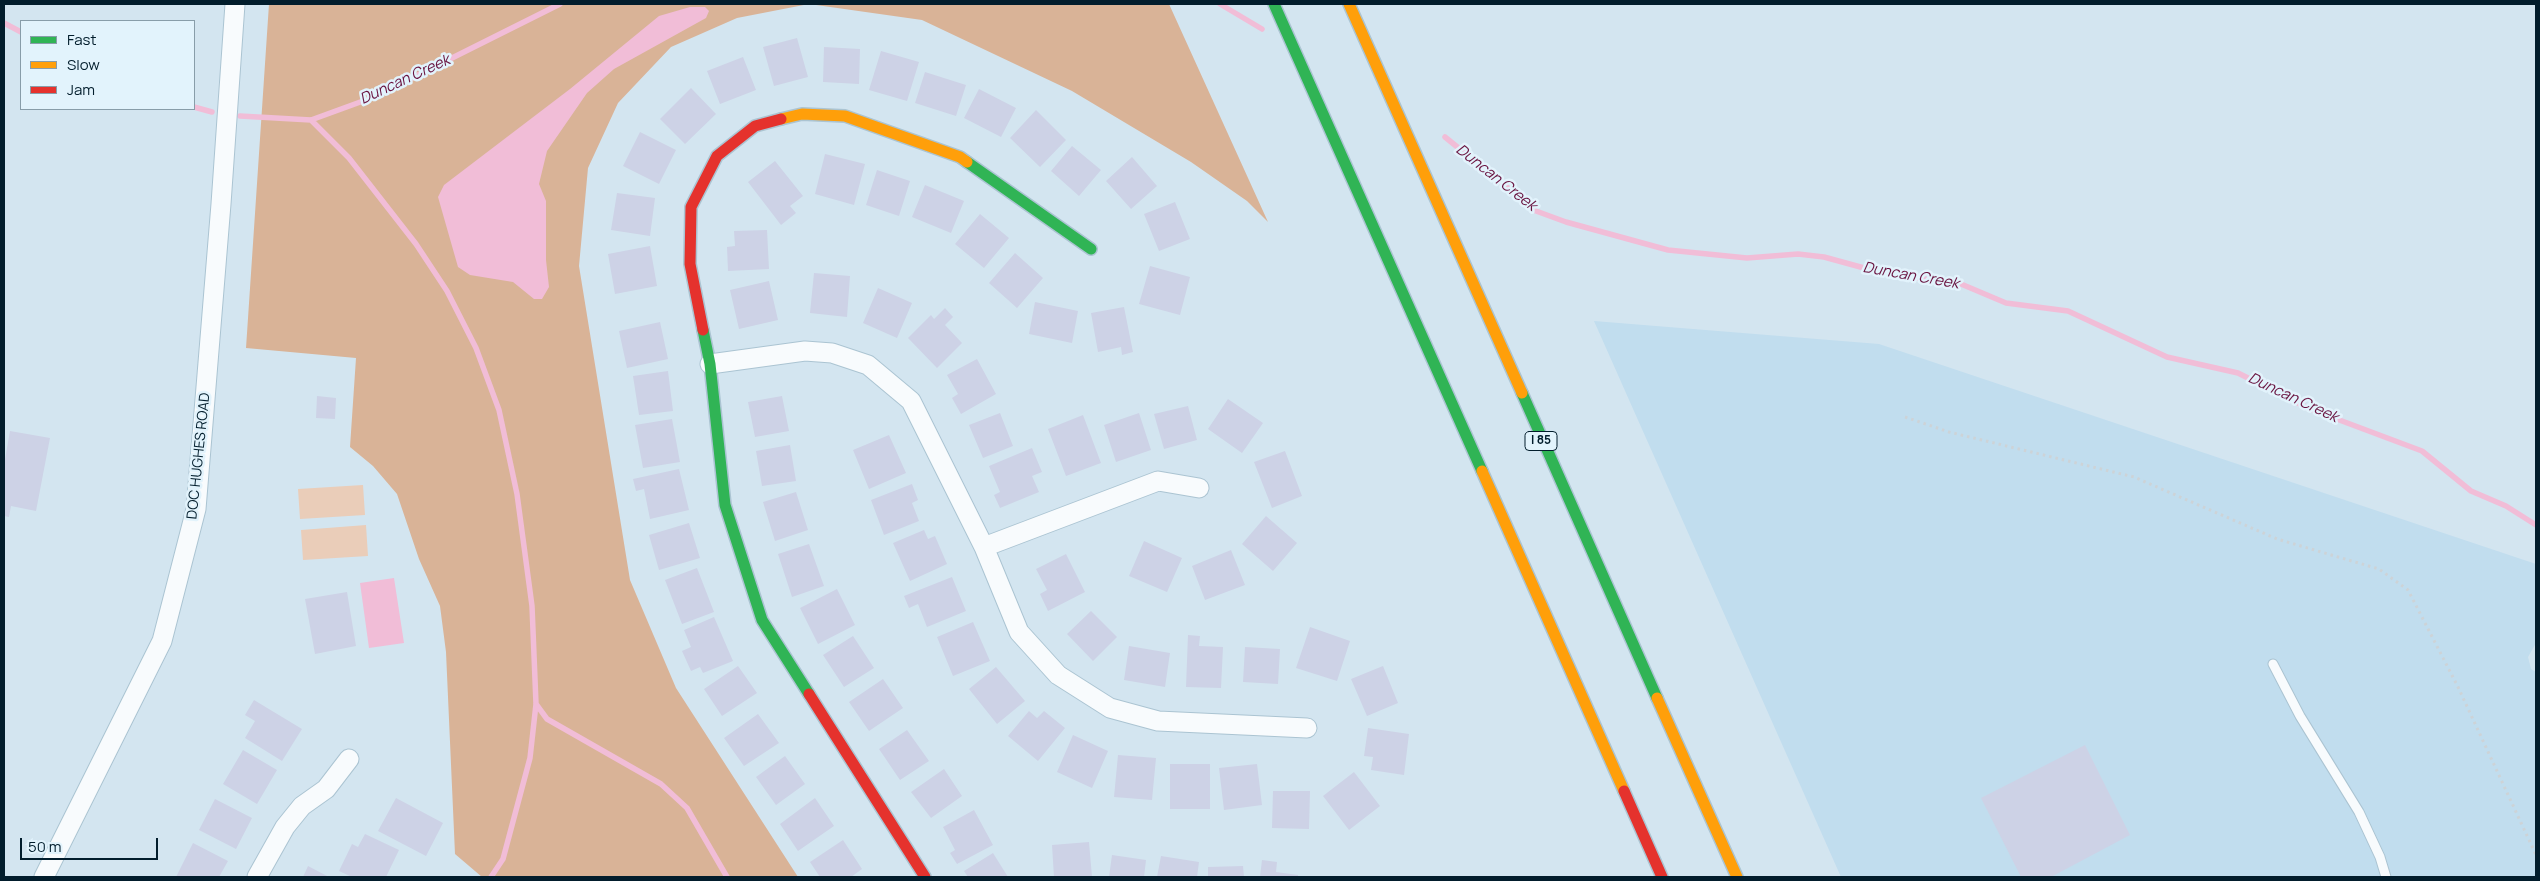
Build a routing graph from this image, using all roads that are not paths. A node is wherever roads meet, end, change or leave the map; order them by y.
1 (235, 4) edge
2 (1274, 4) edge
3 (1349, 4) edge
4 (1091, 249) dead end
5 (710, 364) junction
6 (1199, 488) dead end
7 (984, 547) junction
8 (2273, 664) dead end
9 (1307, 728) dead end
10 (349, 759) dead end
11 (44, 877) edge
12 (257, 877) edge
13 (925, 877) edge
14 (1662, 877) edge
15 (1737, 877) edge
16 (2386, 877) edge

1 - 11 street, DOC HUGHES ROAD
2 - 14 main road
3 - 15 main road, I 85
4 - 5 main road
5 - 7 street
5 - 13 main road
6 - 7 street
7 - 9 street
8 - 16 lane
10 - 12 street

